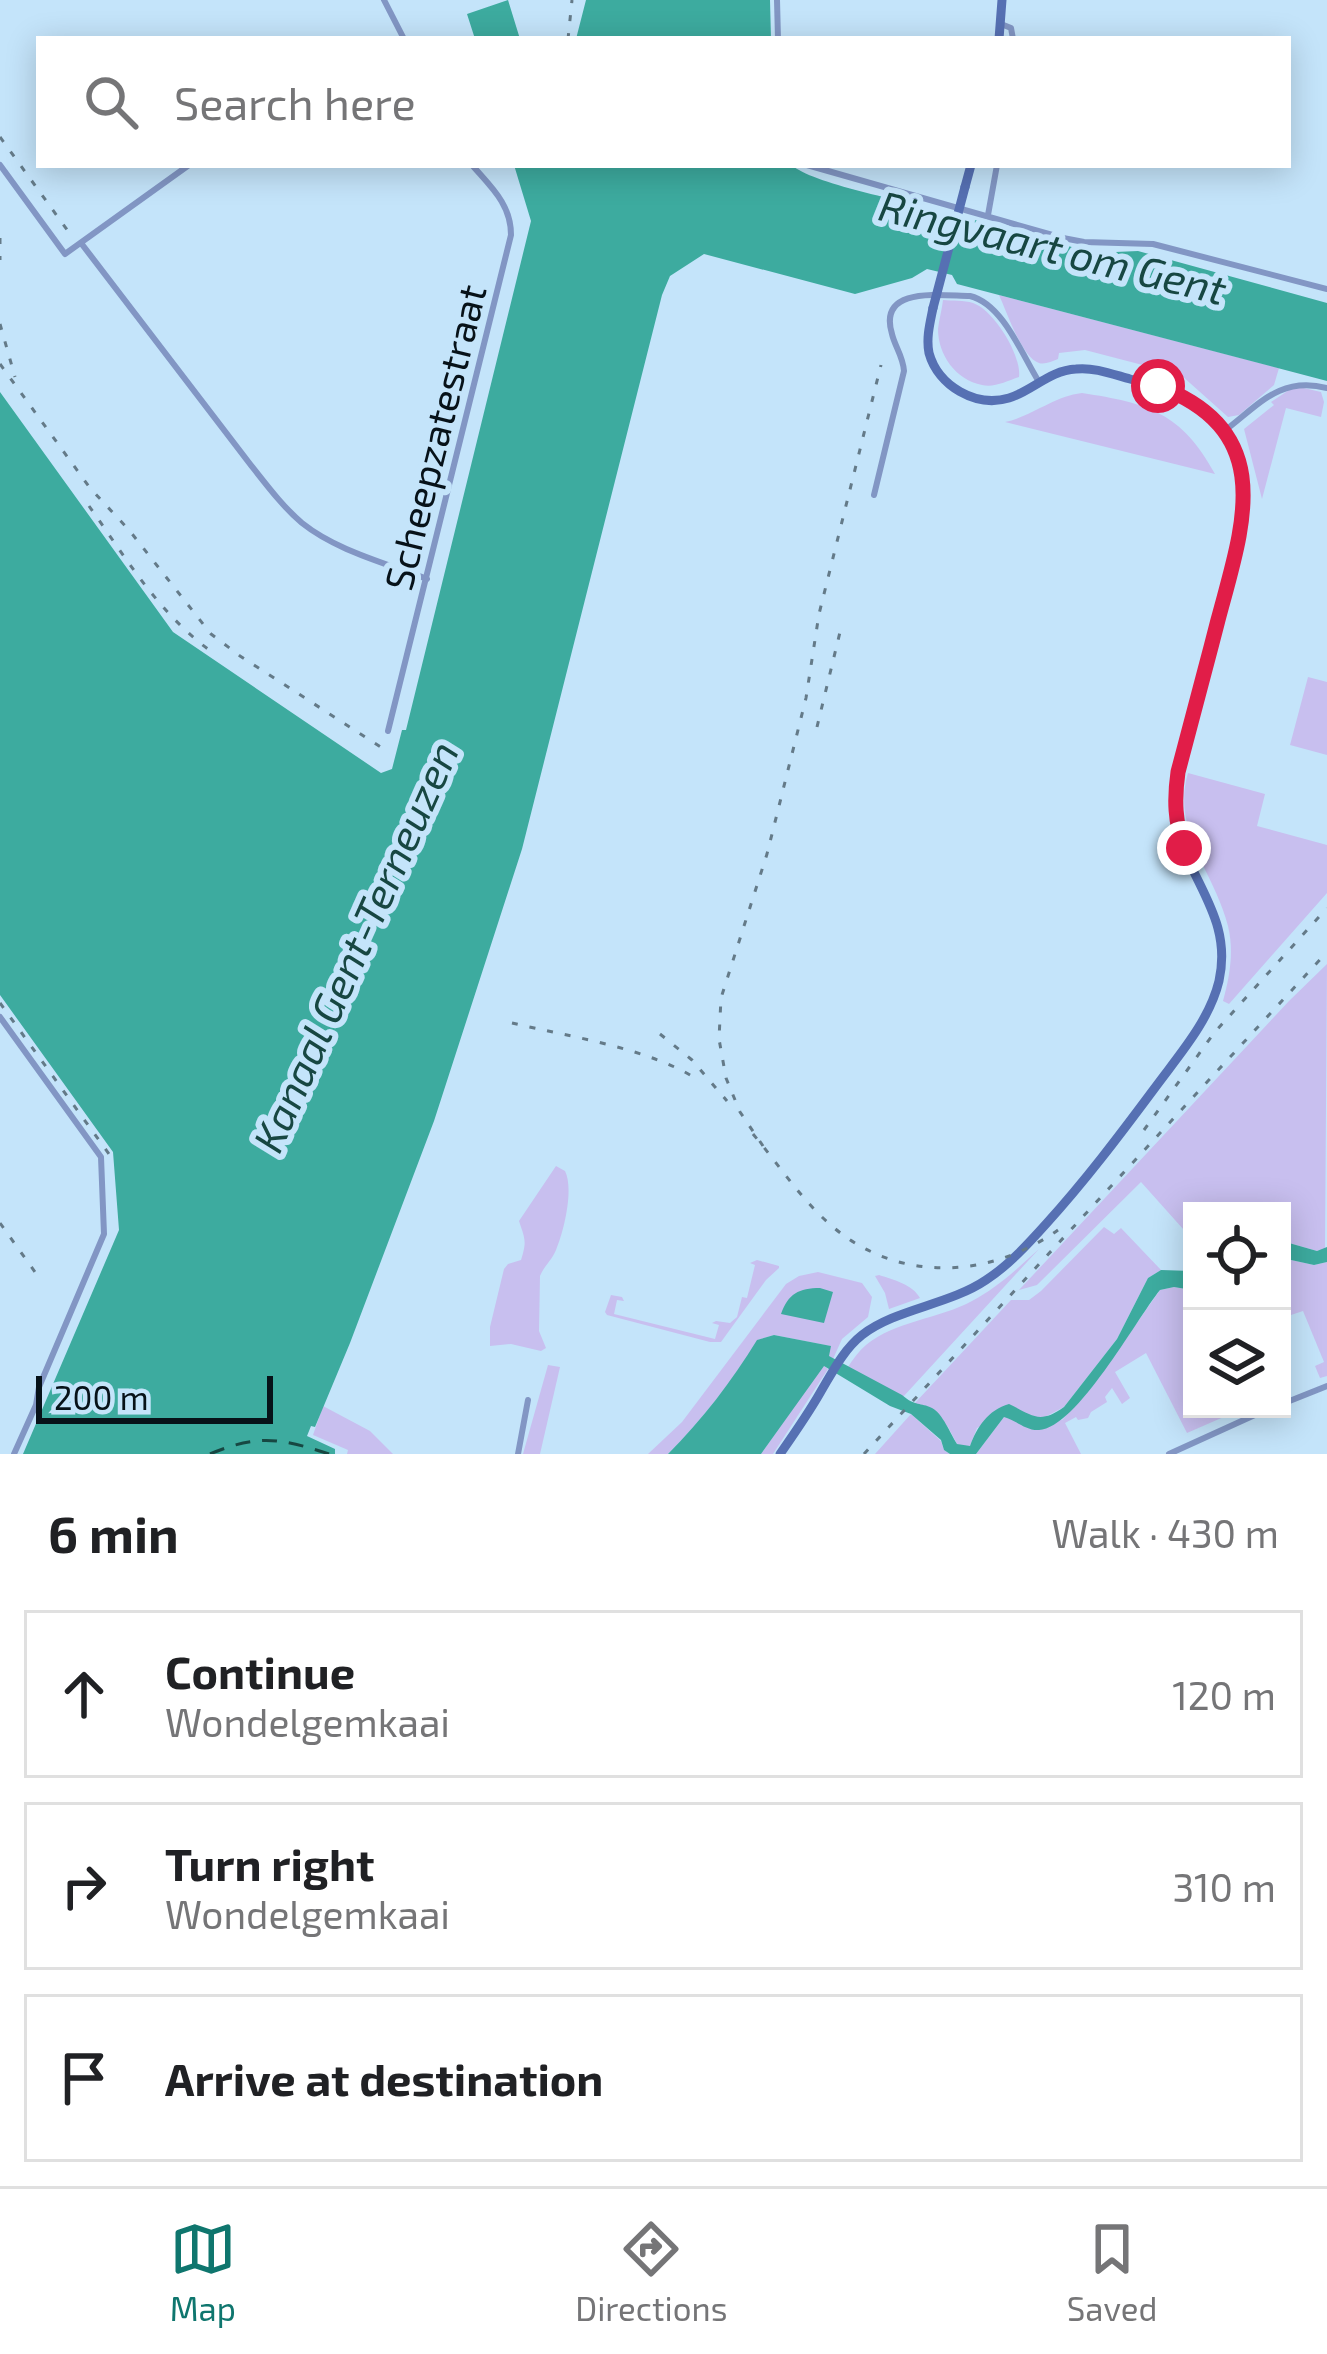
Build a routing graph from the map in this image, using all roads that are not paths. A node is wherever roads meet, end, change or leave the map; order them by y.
1 (384, 0) edge
2 (777, 0) edge
3 (1002, 0) edge
4 (1000, 24) junction
5 (402, 36) edge
6 (778, 36) edge
7 (999, 36) edge
8 (1012, 36) edge
9 (0, 165) edge
10 (185, 168) edge
11 (475, 168) edge
12 (818, 168) edge
13 (970, 168) edge
14 (996, 168) edge
15 (988, 216) junction
16 (81, 243) junction
17 (1327, 289) edge
18 (1039, 382) junction
19 (1327, 388) edge
20 (1223, 432) junction
21 (874, 494) dead end
22 (427, 579) junction
23 (388, 731) dead end
24 (0, 1017) edge
25 (1327, 1386) edge
26 (528, 1400) dead end
27 (1291, 1400) edge
28 (1248, 1418) edge
29 (14, 1454) edge
30 (518, 1454) edge
31 (780, 1454) edge
32 (1169, 1454) edge

1 - 5 street
2 - 6 street
3 - 4 main road
4 - 7 main road
4 - 8 street
9 - 16 street
10 - 16 street
11 - 22 street, Scheepzatestraat
12 - 15 street
13 - 18 main road, bridge
14 - 15 street
15 - 17 street
16 - 22 street
18 - 20 main road
18 - 21 street
19 - 20 street
20 - 31 main road
22 - 23 street, Scheepzatestraat
24 - 29 street
25 - 27 street
26 - 30 street
28 - 32 street

